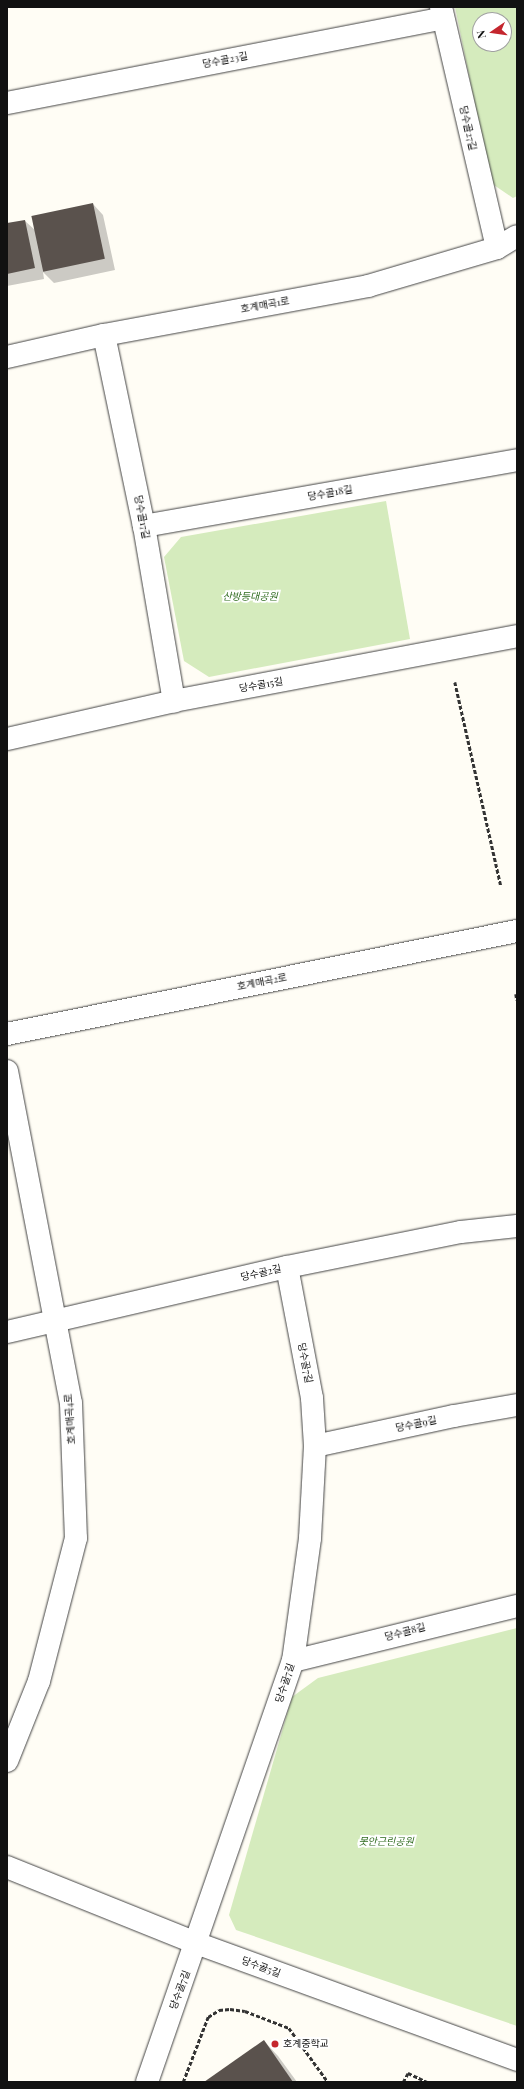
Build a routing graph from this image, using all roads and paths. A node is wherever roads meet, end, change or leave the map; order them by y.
1 (442, 12) edge
2 (7, 103) edge
3 (517, 236) edge
4 (497, 248) junction
5 (104, 335) junction
6 (7, 357) edge
7 (517, 460) edge
8 (144, 526) junction
9 (517, 636) edge
10 (455, 682) dead end
11 (174, 700) junction
12 (7, 739) edge
13 (500, 886) dead end
14 (517, 931) edge
15 (516, 994) dead end
16 (517, 1000) edge
17 (7, 1034) edge
18 (7, 1071) edge
19 (517, 1226) edge
20 (286, 1267) junction
21 (56, 1322) junction
22 (7, 1332) edge
23 (517, 1405) edge
24 (316, 1446) junction
25 (517, 1606) edge
26 (293, 1661) junction
27 (7, 1761) edge
28 (7, 1867) edge
29 (196, 1943) junction
30 (517, 2060) edge
31 (147, 2082) edge
32 (182, 2082) edge
33 (328, 2082) edge
34 (403, 2082) edge
35 (427, 2082) edge

1 - 2 street, 당수골23길
1 - 4 street, 당수골27길
3 - 4 street, 호계매곡1로
4 - 5 street, 호계매곡1로
5 - 6 street, 호계매곡1로
5 - 8 street, 당수골17길
7 - 8 street, 당수골18길
8 - 11 street, 당수골17길
9 - 11 street, 당수골15길
10 - 13 path
11 - 12 street, 당수골15길
14 - 17 street, 호계매곡2로
15 - 16 path
18 - 21 street, 호계매곡4로
19 - 20 street, 당수골2길
20 - 21 street, 당수골2길
20 - 24 street, 당수골7길
21 - 22 street, 당수골2길
21 - 27 street, 호계매곡4로
23 - 24 street, 당수골9길
24 - 26 street, 당수골7길
25 - 26 street, 당수골8길
26 - 29 street, 당수골7길
28 - 29 street, 당수골5길
29 - 30 street, 당수골5길
29 - 31 street, 당수골7길
32 - 33 path
34 - 35 path

